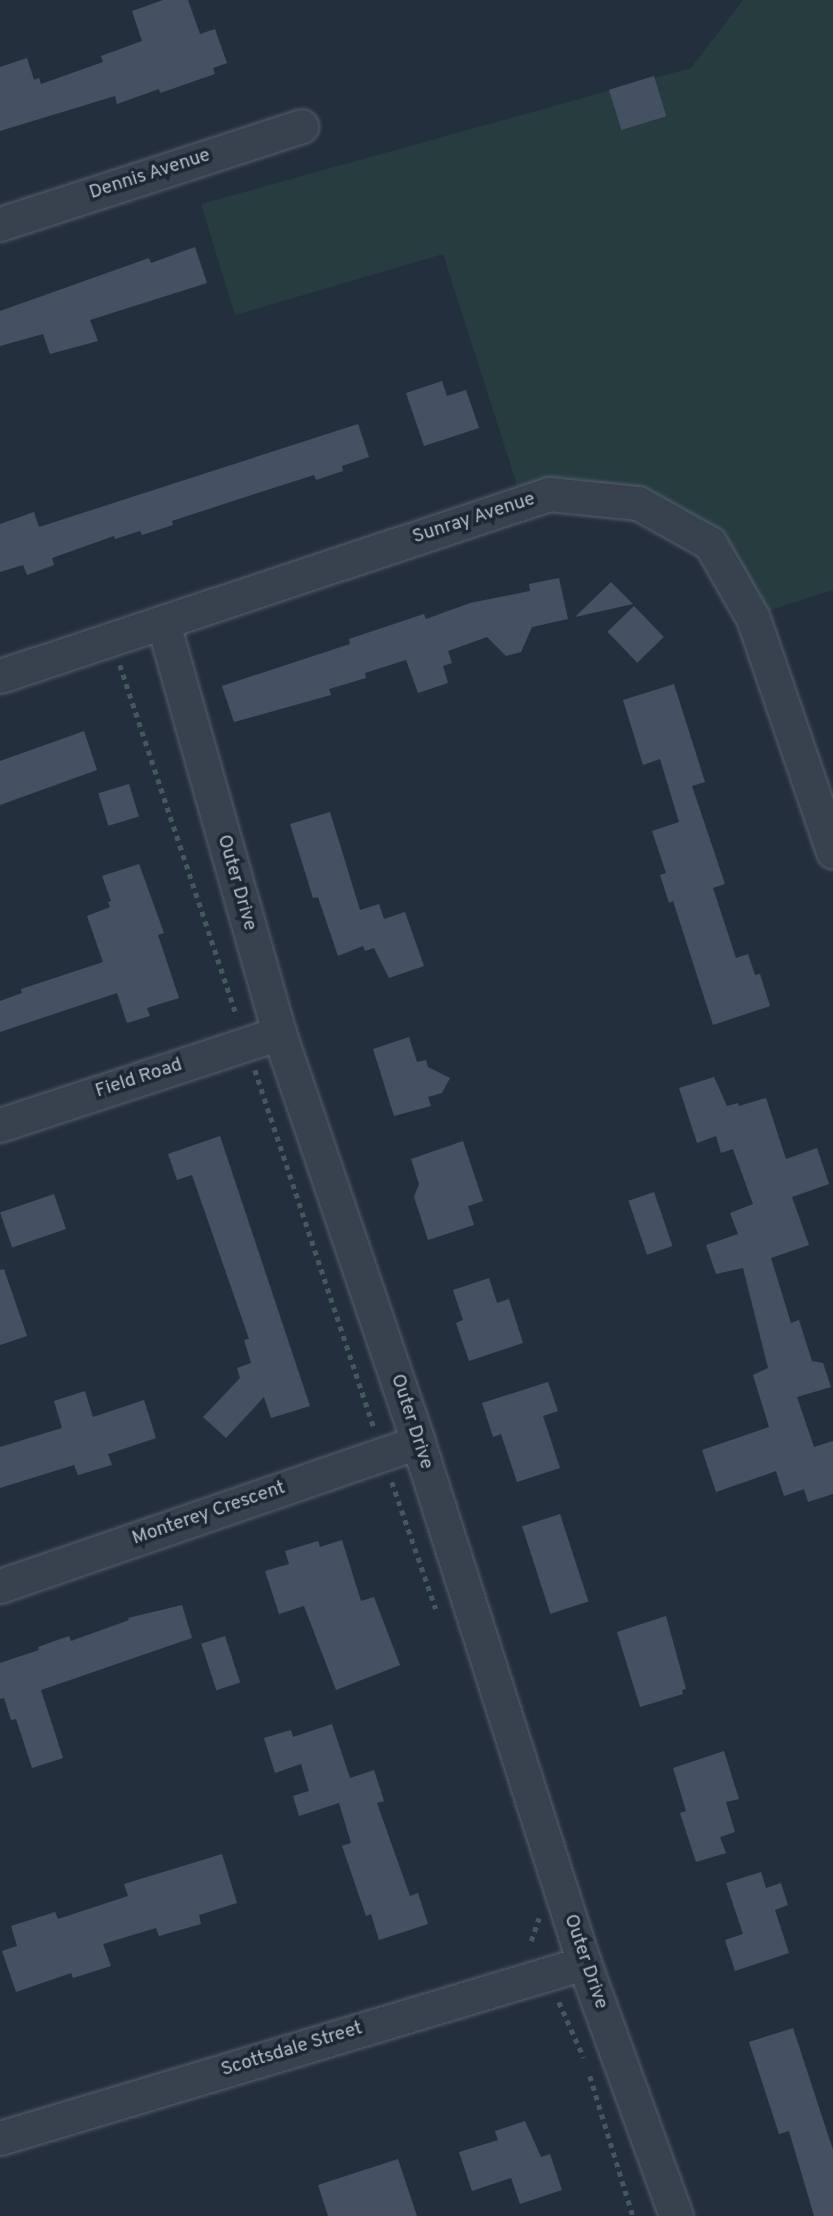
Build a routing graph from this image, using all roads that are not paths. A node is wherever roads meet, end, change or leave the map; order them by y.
1 (301, 126) dead end
2 (0, 224) edge
3 (163, 622) junction
4 (0, 676) edge
5 (833, 852) edge
6 (279, 1033) junction
7 (0, 1125) edge
8 (418, 1442) junction
9 (0, 1586) edge
10 (584, 1963) junction
11 (0, 2138) edge
12 (676, 2216) edge

1 - 2 street, Dennis Avenue
3 - 4 street, Sunray Avenue
3 - 5 street, Sunray Avenue
3 - 6 street, Outer Drive
6 - 7 street, Field Road
6 - 8 street, Outer Drive
8 - 9 street, Monterey Crescent
8 - 10 street, Outer Drive
10 - 11 street, Scottsdale Street
10 - 12 street, Outer Drive

